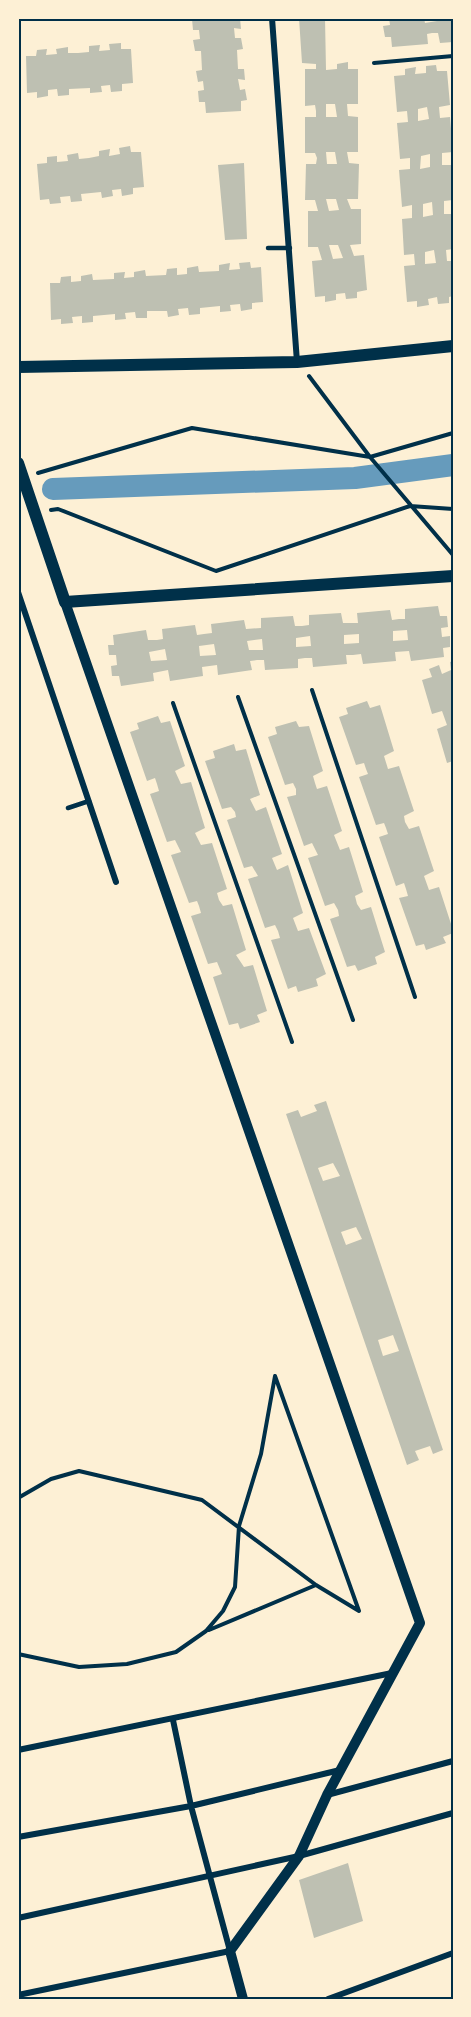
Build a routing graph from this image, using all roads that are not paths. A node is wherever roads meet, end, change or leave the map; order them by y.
1 (272, 18) edge
2 (268, 248) dead end
3 (290, 248) junction
4 (453, 346) edge
5 (297, 362) junction
6 (18, 367) edge
7 (18, 463) edge
8 (453, 576) edge
9 (18, 592) edge
10 (65, 602) junction
11 (89, 801) junction
12 (69, 808) dead end
13 (116, 882) dead end
14 (393, 1673) junction
15 (172, 1720) junction
16 (18, 1750) edge
17 (453, 1761) edge
18 (340, 1770) junction
19 (327, 1795) junction
20 (191, 1806) junction
21 (453, 1813) edge
22 (18, 1837) edge
23 (299, 1856) junction
24 (209, 1875) junction
25 (18, 1918) edge
26 (230, 1951) junction
27 (453, 1953) edge
28 (18, 1995) edge
29 (243, 1999) edge
30 (327, 1999) edge

1 - 3 street
2 - 3 lane
3 - 5 street
4 - 5 main road
5 - 6 main road
7 - 10 main road
8 - 10 main road
9 - 11 street
10 - 14 street
11 - 12 lane
11 - 13 street
14 - 15 street
14 - 18 street
15 - 16 street
15 - 20 street
17 - 19 street
18 - 19 street
18 - 20 street
19 - 23 street
20 - 22 street
20 - 24 street
21 - 23 street
23 - 24 street
23 - 26 street
24 - 25 street
24 - 26 street
26 - 28 street
26 - 29 street
27 - 30 street

